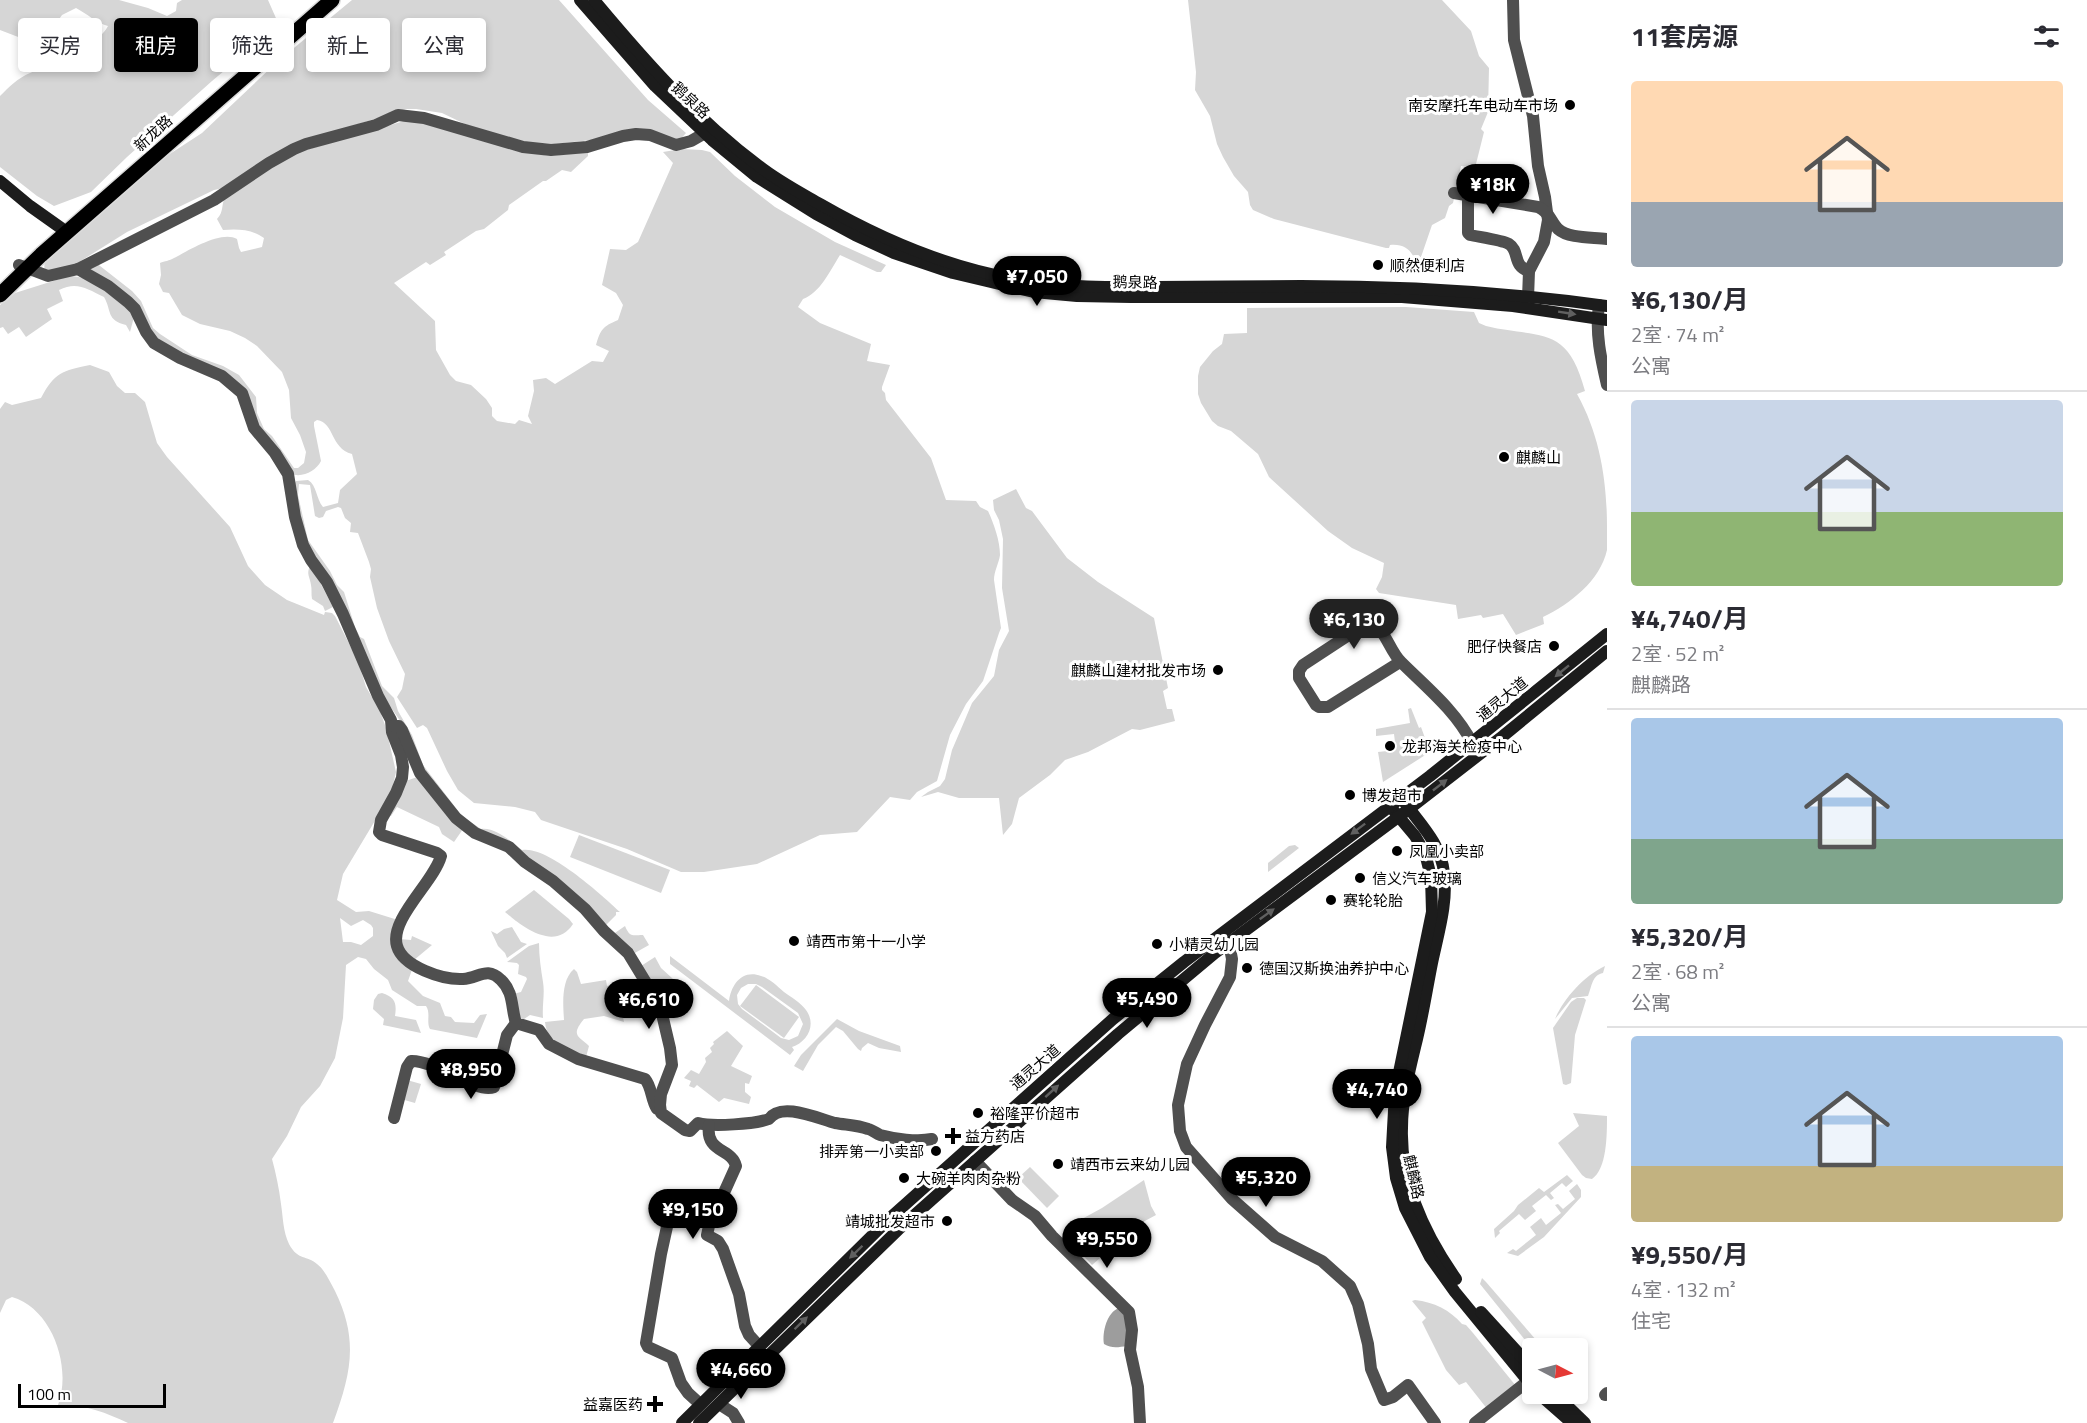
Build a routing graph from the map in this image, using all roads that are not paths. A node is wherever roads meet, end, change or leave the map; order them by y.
1 (320, 0) edge
2 (332, 0) edge
3 (580, 0) edge
4 (594, 0) edge
5 (1513, 0) edge
6 (705, 134) junction
7 (0, 181) edge
8 (1454, 193) dead end
9 (1468, 195) junction
10 (1547, 214) junction
11 (61, 228) junction
12 (1607, 239) edge
13 (23, 267) junction
14 (78, 269) junction
15 (1529, 271) junction
16 (0, 284) edge
17 (0, 295) edge
18 (1528, 298) junction
19 (1603, 306) edge
20 (1602, 319) edge
21 (1607, 385) edge
22 (1607, 634) edge
23 (1607, 651) edge
24 (1400, 662) junction
25 (392, 726) junction
26 (1472, 743) junction
27 (1401, 797) junction
28 (1409, 809) junction
29 (1394, 811) junction
30 (1229, 943) junction
31 (516, 1023) junction
32 (660, 1109) junction
33 (393, 1118) dead end
34 (709, 1125) junction
35 (932, 1139) dead end
36 (975, 1161) junction
37 (716, 1210) junction
38 (759, 1346) junction
39 (1522, 1367) edge
40 (1522, 1369) edge
41 (1522, 1386) edge
42 (700, 1404) junction
43 (718, 1404) junction
44 (1550, 1404) edge
45 (1565, 1404) edge
46 (682, 1423) edge
47 (699, 1423) edge
48 (739, 1423) edge
49 (1140, 1423) edge
50 (1435, 1423) edge
51 (1476, 1423) edge
52 (1572, 1423) edge
53 (1585, 1423) edge

1 - 11 main road, 新龙路
2 - 13 main road, 新龙路
3 - 6 main road, 鹅泉路
4 - 18 main road, 鹅泉路
5 - 10 street
6 - 14 street
6 -> 20 main road, 鹅泉路
7 - 11 main road
8 - 9 street
9 - 10 street
9 - 15 street
10 - 12 street
10 - 15 street
11 - 13 main road, 新龙路
13 - 14 street
13 - 16 main road, 新龙路
13 - 17 main road, 新龙路
14 - 25 street
15 - 18 street
18 - 19 main road, 鹅泉路
19 - 20 street
20 - 21 street
22 -> 26 main road, 通灵大道
28 -> 23 main road, 通灵大道
24 - 24 street
24 - 26 street
25 - 31 street
25 - 32 street
26 - 27 main road, 通灵大道
27 - 28 main road, 麒麟路
27 - 29 main road, 通灵大道
28 - 29 main road, 通灵大道
28 - 39 main road, 麒麟路
30 -> 29 main road, 通灵大道
29 -> 38 main road, 通灵大道
29 - 40 main road, 麒麟路
36 -> 30 main road, 通灵大道
30 - 50 street
31 - 32 street
31 - 33 street
32 - 34 street
34 - 35 street
34 - 37 street
43 -> 36 main road, 通灵大道
36 - 49 street
37 - 38 street
37 - 42 street
38 - 42 main road, 通灵大道
41 - 51 street
42 - 46 main road, 通灵大道
43 - 47 main road, 通灵大道
43 - 48 street
44 - 52 main road
45 - 53 main road

